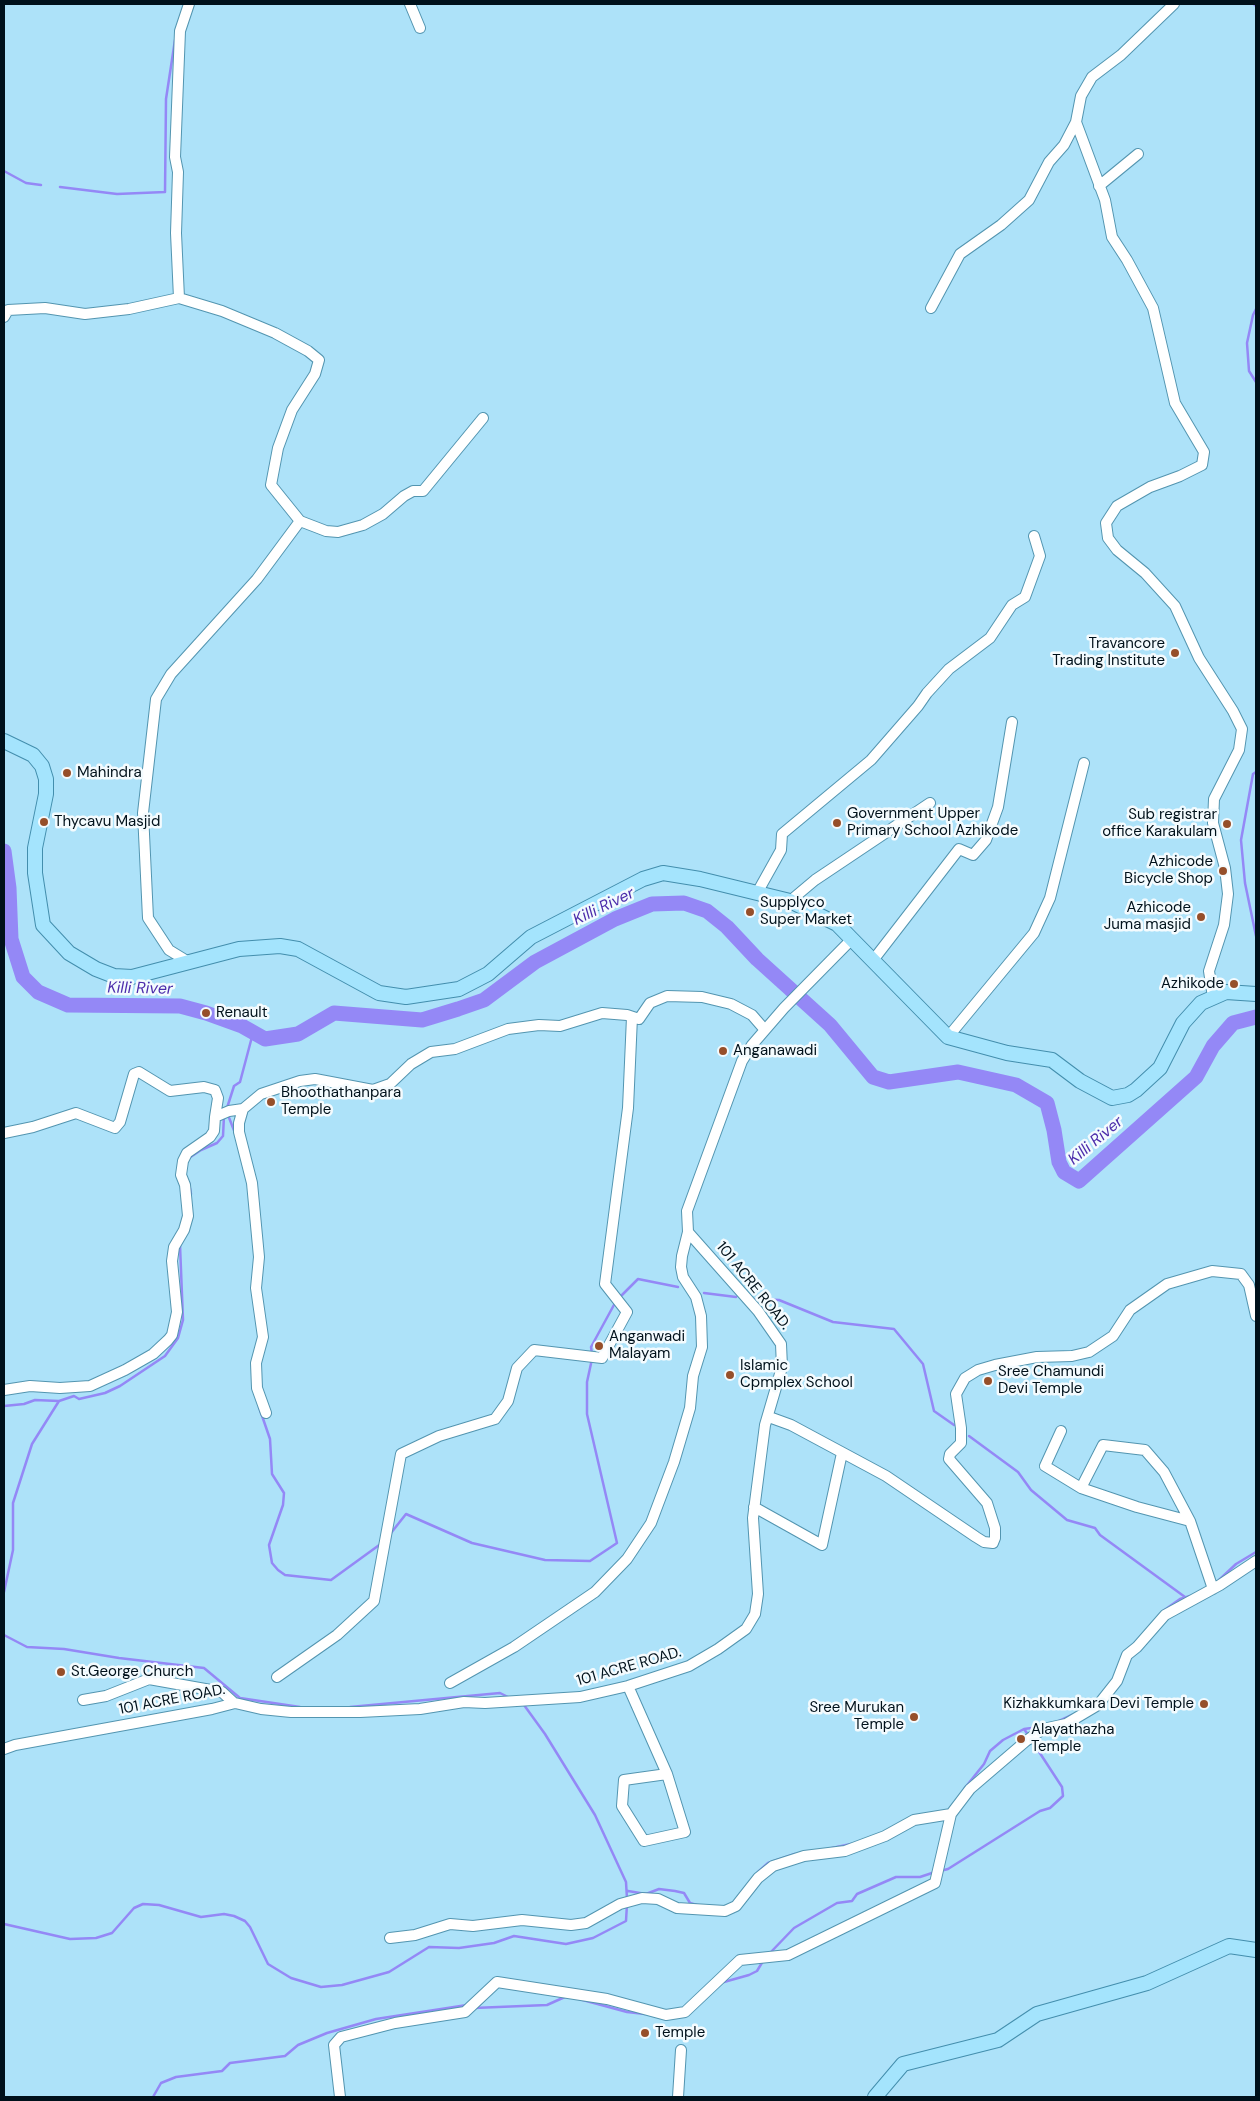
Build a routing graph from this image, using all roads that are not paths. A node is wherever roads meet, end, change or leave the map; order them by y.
1 (189, 4) edge
2 (410, 4) edge
3 (1174, 4) edge
4 (420, 28) dead end
5 (1076, 122) junction
6 (1138, 154) dead end
7 (1099, 186) junction
8 (180, 298) junction
9 (931, 308) dead end
10 (4, 317) edge
11 (483, 418) dead end
12 (300, 521) junction
13 (1034, 536) dead end
14 (1012, 722) dead end
15 (4, 741) edge
16 (1084, 763) dead end
17 (930, 802) dead end
18 (756, 893) junction
19 (790, 901) junction
20 (852, 939) junction
21 (874, 959) junction
22 (187, 961) junction
23 (1256, 994) edge
24 (1213, 997) junction
25 (632, 1017) junction
26 (765, 1030) junction
27 (948, 1037) junction
28 (243, 1109) junction
29 (223, 1113) junction
30 (4, 1133) edge
31 (688, 1232) junction
32 (1256, 1316) edge
33 (4, 1390) edge
34 (266, 1413) dead end
35 (769, 1417) junction
36 (1061, 1431) dead end
37 (842, 1453) junction
38 (1081, 1488) junction
39 (754, 1507) junction
40 (1190, 1521) junction
41 (1256, 1561) edge
42 (1213, 1589) junction
43 (277, 1677) dead end
44 (450, 1683) dead end
45 (628, 1686) junction
46 (82, 1700) dead end
47 (233, 1701) junction
48 (4, 1749) edge
49 (667, 1774) junction
50 (951, 1814) junction
51 (390, 1938) dead end
52 (1256, 1950) edge
53 (681, 2050) dead end
54 (340, 2097) edge
55 (678, 2097) edge
56 (874, 2097) edge

1 - 8 street
2 - 4 street
3 - 5 street
5 - 7 street
5 - 9 street
6 - 7 street
7 - 24 street
8 - 10 street
8 - 12 street
11 - 12 street
12 - 22 street
13 - 18 street
14 - 21 street
15 - 22 main road
16 - 27 street
17 - 19 street
18 - 19 main road
18 - 22 main road
19 - 20 main road
20 - 21 main road
20 - 26 street
21 - 27 main road
23 - 24 main road
24 - 27 main road
25 - 26 street
25 - 28 street
25 - 43 street
26 - 31 street
28 - 29 street
28 - 34 street
29 - 30 street
29 - 33 street
31 - 35 street, 101 ACRE ROAD.
31 - 44 street
32 - 37 street
35 - 37 street
35 - 39 street, 101 ACRE ROAD.
36 - 38 street
37 - 39 street
38 - 40 street
38 - 40 street
39 - 45 street, 101 ACRE ROAD.
40 - 42 street
41 - 42 street
42 - 50 street
45 - 47 street, 101 ACRE ROAD.
45 - 49 street
46 - 47 street
47 - 48 street, 101 ACRE ROAD.
49 - 49 street
50 - 51 street
50 - 54 street
52 - 56 main road
53 - 55 street

